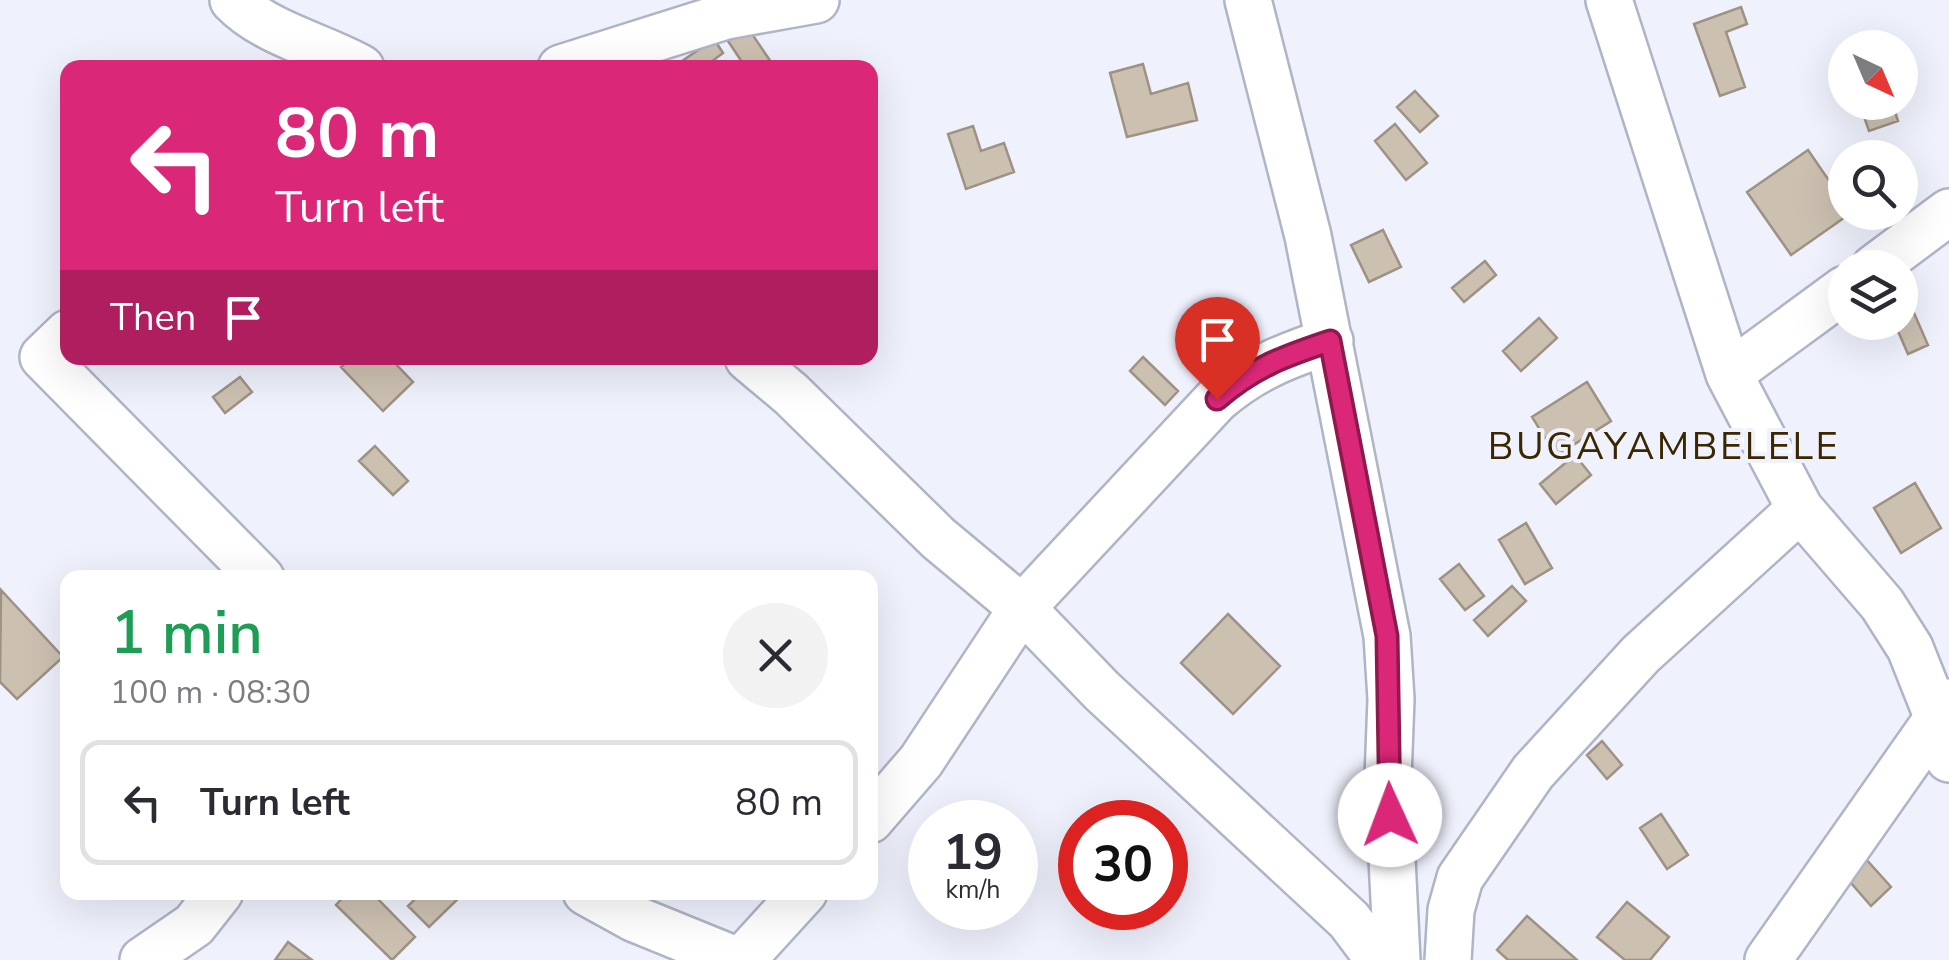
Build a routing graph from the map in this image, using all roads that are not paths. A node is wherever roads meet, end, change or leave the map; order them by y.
1 (232, 0) edge
2 (816, 0) edge
3 (1248, 0) edge
4 (1609, 0) edge
5 (334, 60) edge
6 (586, 60) edge
7 (1949, 212) edge
8 (1898, 250) edge
9 (1828, 301) edge
10 (60, 341) edge
11 (1330, 341) junction
12 (756, 365) edge
13 (1729, 374) junction
14 (1800, 509) junction
15 (253, 570) edge
16 (1022, 608) junction
17 (1943, 709) edge
18 (1949, 759) edge
19 (878, 811) edge
20 (214, 900) edge
21 (601, 900) edge
22 (796, 900) edge
23 (144, 960) edge
24 (739, 960) edge
25 (1379, 960) edge
26 (1397, 960) edge
27 (1448, 960) edge
28 (1768, 960) edge

1 - 5 street
2 - 6 street
3 - 11 street
4 - 13 street
7 - 8 street
9 - 13 street
10 - 15 street
11 - 16 street
11 - 26 street
12 - 16 street
13 - 14 street
14 - 17 street
14 - 27 street
16 - 19 street
16 - 25 street
17 - 18 street
17 - 28 street
20 - 23 street
21 - 24 street
22 - 24 street

